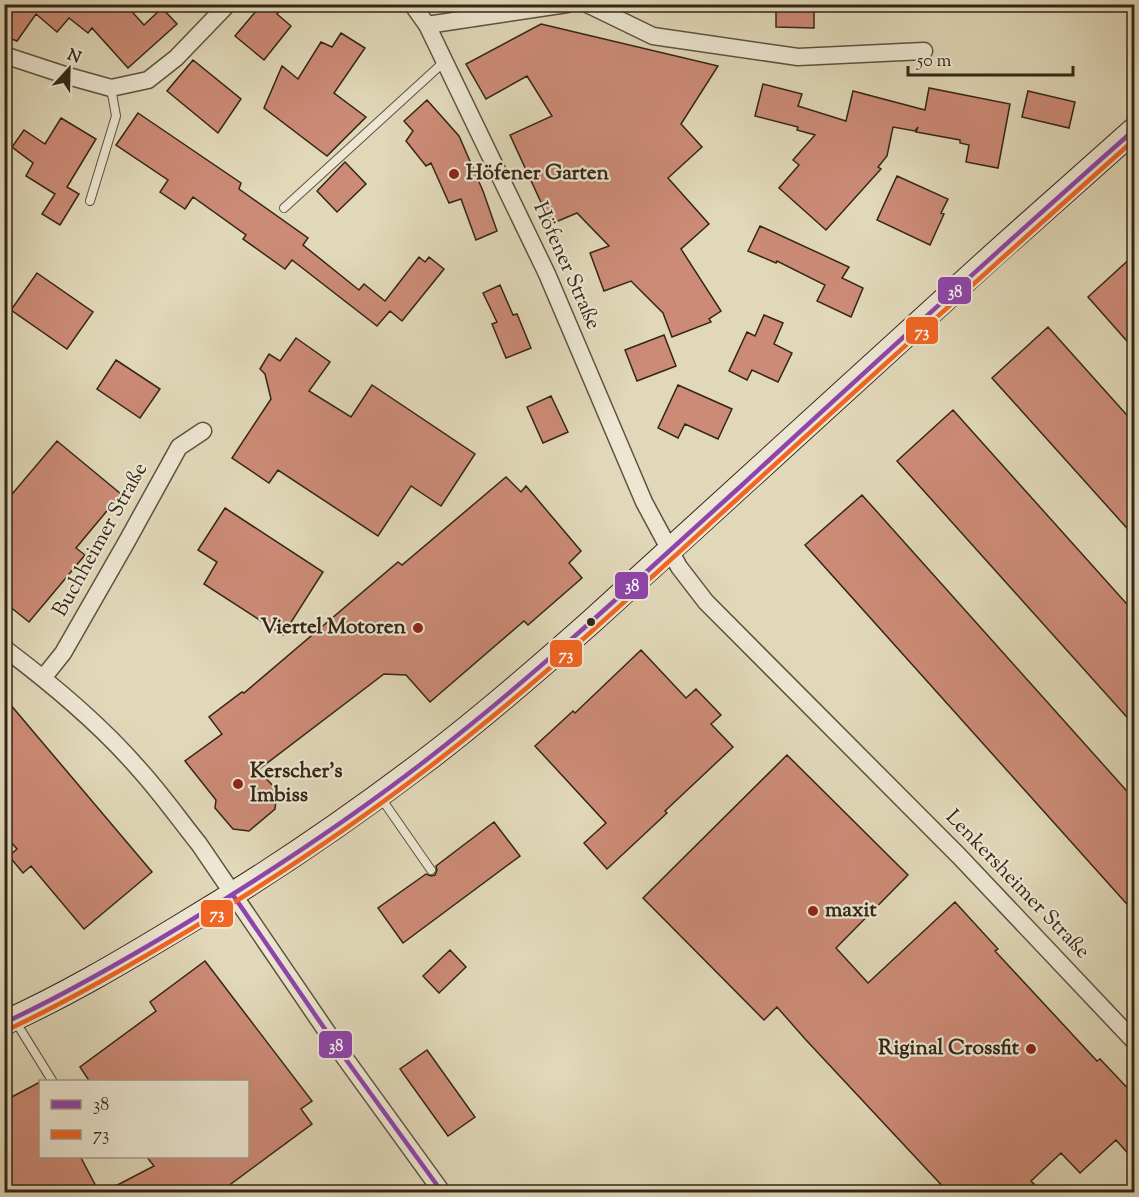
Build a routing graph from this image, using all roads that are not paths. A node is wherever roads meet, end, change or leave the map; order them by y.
1 (228, 4) edge
2 (412, 4) edge
3 (567, 4) edge
4 (587, 4) edge
5 (427, 24) junction
6 (924, 51) dead end
7 (4, 55) edge
8 (445, 61) junction
9 (111, 88) junction
10 (1134, 130) edge
11 (90, 201) dead end
12 (284, 208) dead end
13 (202, 431) dead end
14 (669, 550) junction
15 (4, 648) edge
16 (43, 678) junction
17 (379, 795) junction
18 (431, 870) dead end
19 (233, 895) junction
20 (9, 1021) edge
21 (1134, 1041) edge
22 (52, 1080) edge
23 (442, 1192) edge

1 - 9 street
2 - 5 street, Höfener Straße
3 - 5 street
4 - 6 street
5 - 8 street, Höfener Straße
7 - 9 street
8 - 12 lane
8 - 14 street, Höfener Straße
9 - 11 lane
10 - 14 main road
13 - 16 street, Buchheimer Straße
14 - 17 main road
14 - 21 street, Lenkersheimer Straße
15 - 16 street
16 - 19 street
17 - 18 lane
17 - 19 main road
19 - 20 main road
19 - 23 street
20 - 22 lane

